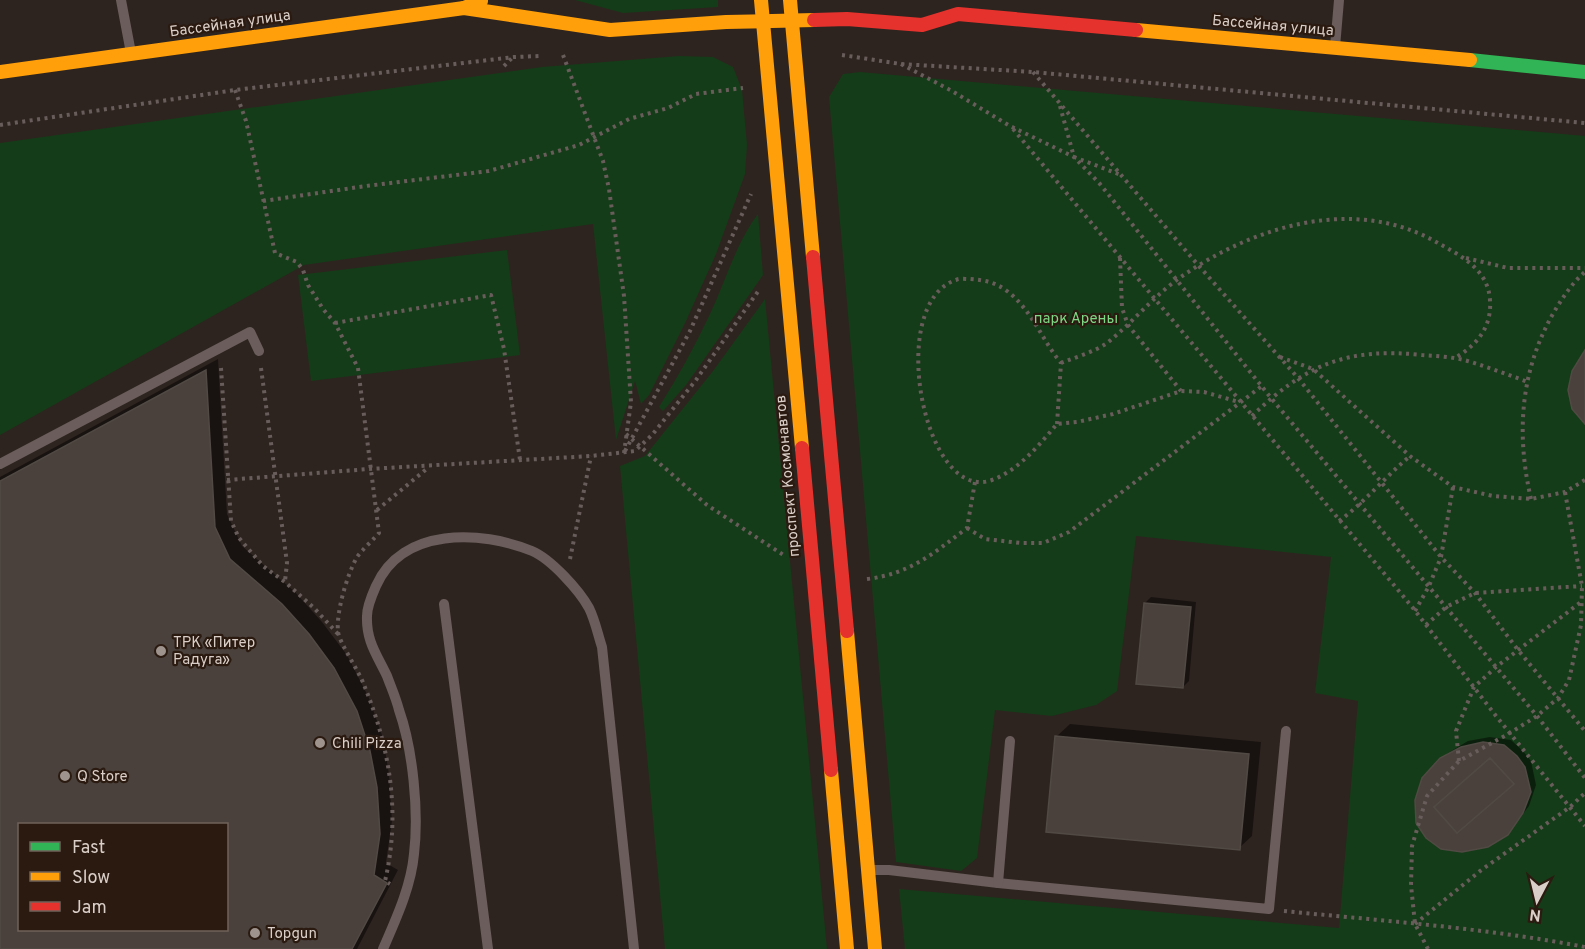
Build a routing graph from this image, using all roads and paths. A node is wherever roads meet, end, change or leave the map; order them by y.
1 (121, 0) edge
2 (483, 0) edge
3 (761, 0) edge
4 (789, 0) edge
5 (1340, 0) edge
6 (941, 5) dead end
7 (464, 8) junction
8 (958, 14) junction
9 (791, 20) junction
10 (763, 21) junction
11 (1335, 47) junction
12 (131, 54) junction
13 (563, 55) dead end
14 (842, 55) dead end
15 (540, 56) dead end
16 (513, 57) junction
17 (901, 64) junction
18 (504, 66) dead end
19 (0, 72) edge
20 (1033, 72) junction
21 (1585, 72) edge
22 (749, 87) dead end
23 (235, 90) junction
24 (1059, 104) junction
25 (1585, 123) edge
26 (0, 125) edge
27 (1010, 126) junction
28 (595, 138) junction
29 (1074, 157) junction
30 (1121, 176) junction
31 (755, 184) dead end
32 (263, 201) junction
33 (1462, 257) junction
34 (1120, 258) junction
35 (1198, 265) junction
36 (1585, 270) edge
37 (1176, 280) junction
38 (764, 283) dead end
39 (1154, 299) junction
40 (335, 324) junction
41 (1128, 325) junction
42 (219, 348) junction
43 (259, 351) joint
44 (1280, 357) junction
45 (1455, 358) junction
46 (1061, 363) junction
47 (1313, 369) junction
48 (1298, 378) junction
49 (1528, 382) junction
50 (1262, 386) junction
51 (1181, 391) junction
52 (1271, 398) junction
53 (1240, 402) junction
54 (1252, 416) junction
55 (1056, 424) junction
56 (627, 434) junction
57 (632, 438) junction
58 (639, 447) junction
59 (624, 453) junction
60 (591, 456) junction
61 (1410, 456) junction
62 (520, 460) junction
63 (0, 464) edge
64 (430, 466) junction
65 (369, 469) junction
66 (275, 477) junction
67 (227, 480) junction
68 (1585, 480) edge
69 (975, 482) junction
70 (1380, 482) junction
71 (1453, 487) junction
72 (1565, 492) junction
73 (1531, 499) junction
74 (1361, 505) junction
75 (377, 511) junction
76 (1340, 521) junction
77 (967, 528) junction
78 (1441, 557) junction
79 (789, 558) dead end
80 (564, 577) junction
81 (863, 579) dead end
82 (285, 582) junction
83 (1429, 586) junction
84 (1582, 586) junction
85 (1474, 593) junction
86 (1581, 601) junction
87 (444, 604) dead end
88 (1446, 607) junction
89 (1415, 611) junction
90 (1426, 625) junction
91 (339, 635) junction
92 (1518, 650) junction
93 (1496, 667) junction
94 (1474, 687) junction
95 (1558, 698) junction
96 (1537, 716) junction
97 (1585, 731) edge
98 (1286, 732) dead end
99 (1510, 733) junction
100 (1010, 741) dead end
101 (1459, 761) junction
102 (1585, 778) edge
103 (1585, 794) edge
104 (1570, 807) junction
105 (1585, 826) edge
106 (854, 872) junction
107 (998, 883) junction
108 (405, 895) junction
109 (1269, 909) junction
110 (1415, 924) junction
111 (1585, 947) edge
112 (383, 949) edge
113 (488, 949) edge
114 (634, 949) edge
115 (847, 949) edge
116 (875, 949) edge
117 (1428, 949) edge

1 - 12 lane
2 - 7 street, Бассейная улица
3 - 10 street, проспект Космонавтов
4 - 9 street, проспект Космонавтов
5 - 11 lane
6 - 8 street, Бассейная улица
7 - 10 street, Бассейная улица
7 - 12 street, Бассейная улица
8 - 9 street, Бассейная улица
8 - 11 street, Бассейная улица
9 - 10 street, Бассейная улица
9 - 106 street, проспект Космонавтов
10 - 106 street, проспект Космонавтов
11 - 21 street, Бассейная улица
12 - 19 street, Бассейная улица
13 - 28 path
14 - 17 path
15 - 16 path
16 - 18 path
16 - 23 path
17 - 20 path
17 - 27 path
20 - 24 path
20 - 25 path
22 - 28 path
23 - 26 path
23 - 32 path
24 - 29 path
24 - 30 path
27 - 29 path
27 - 34 path
28 - 32 path
28 - 56 path
29 - 30 path
29 - 37 path
30 - 35 path
31 - 57 path
32 - 40 path
33 - 35 path
33 - 36 path
33 - 45 path
34 - 39 path
34 - 41 path
35 - 37 path
35 - 44 path
36 - 49 path
37 - 39 path
37 - 50 path
38 - 58 path
39 - 41 path
39 - 53 path
40 - 62 path
40 - 65 path
41 - 46 path
41 - 51 path
42 - 43 lane
42 - 63 lane
42 - 67 path
43 - 66 path
44 - 47 path
44 - 48 path
45 - 47 path
45 - 49 path
46 - 55 path
46 - 69 path
47 - 48 path
47 - 61 path
48 - 52 path
48 - 70 path
49 - 73 path
50 - 52 path
50 - 53 path
51 - 53 path
51 - 55 path
52 - 54 path
52 - 74 path
53 - 54 path
53 - 77 path
54 - 76 path
55 - 69 path
56 - 57 path
56 - 59 path
57 - 58 path
57 - 59 path
58 - 59 path
58 - 79 path
59 - 60 path
60 - 62 path
60 - 80 path
61 - 70 path
61 - 71 path
62 - 64 path
64 - 65 path
64 - 75 path
65 - 66 path
65 - 75 path
66 - 67 path
66 - 82 path
67 - 82 path
68 - 72 path
69 - 77 path
70 - 74 path
70 - 78 path
71 - 73 path
71 - 78 path
72 - 73 path
72 - 84 path
74 - 76 path
74 - 83 path
75 - 91 path
76 - 89 path
77 - 81 path
78 - 83 path
78 - 85 path
80 - 108 lane
80 - 114 lane
82 - 91 path
83 - 88 path
83 - 89 path
84 - 85 path
84 - 86 path
85 - 88 path
85 - 92 path
86 - 92 path
86 - 95 path
87 - 113 lane
88 - 90 path
88 - 93 path
89 - 90 path
90 - 94 path
91 - 108 path
92 - 93 path
92 - 95 path
93 - 94 path
93 - 96 path
94 - 99 path
94 - 101 path
95 - 96 path
95 - 97 path
96 - 99 path
96 - 102 path
98 - 109 lane
99 - 101 path
99 - 104 path
100 - 107 lane
101 - 110 path
103 - 104 path
104 - 105 path
104 - 110 path
106 - 107 lane
106 - 115 street, проспект Космонавтов
106 - 116 street, проспект Космонавтов
107 - 109 lane
108 - 112 lane
109 - 110 path
110 - 111 path
110 - 117 path

